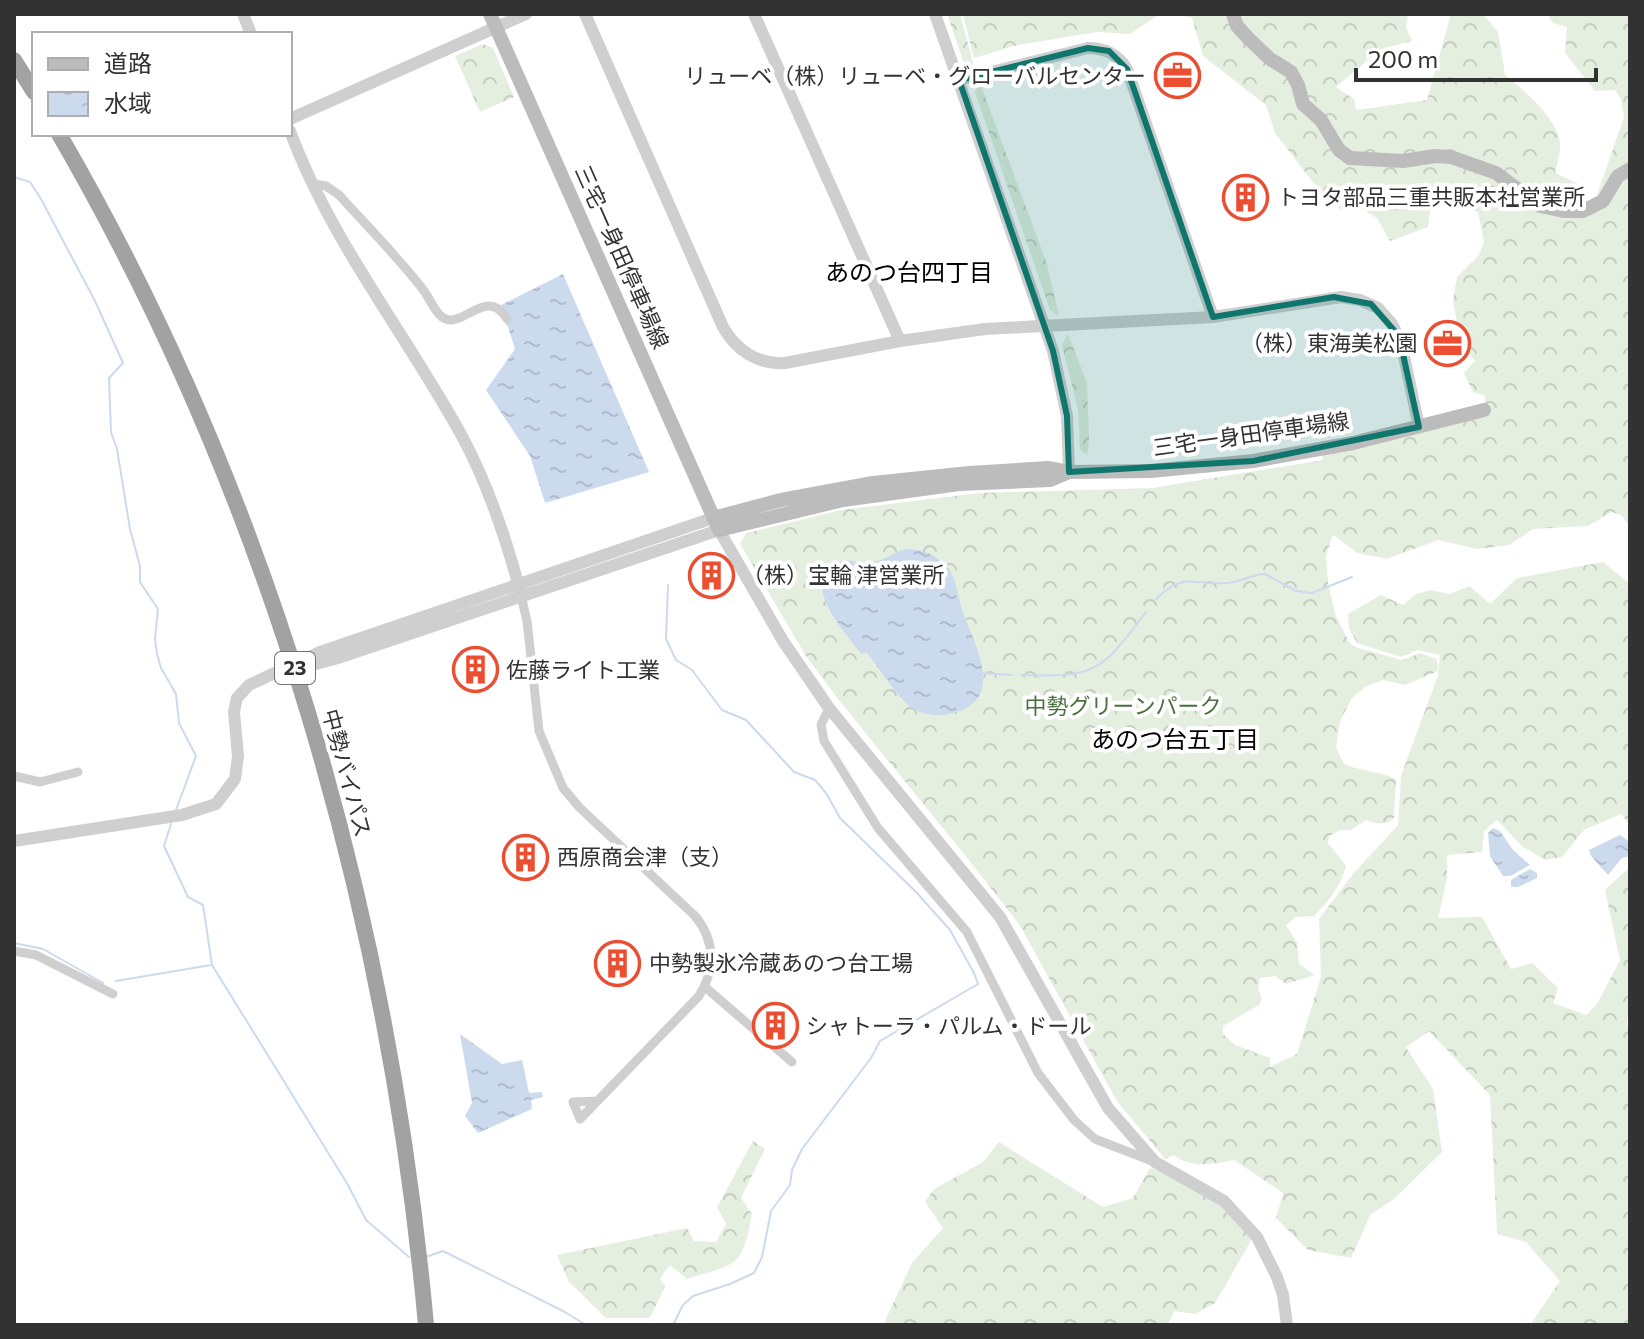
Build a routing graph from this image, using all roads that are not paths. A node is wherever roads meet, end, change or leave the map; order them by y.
1 (526, 14) edge
2 (585, 14) edge
3 (754, 14) edge
4 (935, 14) edge
5 (1233, 14) edge
6 (493, 21) edge
7 (14, 60) edge
8 (959, 80) junction
9 (32, 89) edge
10 (292, 118) edge
11 (292, 135) edge
12 (60, 136) edge
13 (1630, 169) edge
14 (314, 184) junction
15 (1213, 317) junction
16 (507, 319) dead end
17 (1044, 326) junction
18 (900, 341) junction
19 (1484, 410) dead end
20 (1419, 427) junction
21 (1069, 472) junction
22 (716, 524) junction
23 (520, 590) junction
24 (294, 665) junction
25 (829, 708) junction
26 (78, 772) dead end
27 (14, 776) edge
28 (14, 841) edge
29 (14, 951) edge
30 (705, 987) junction
31 (113, 994) dead end
32 (792, 1062) dead end
33 (597, 1101) dead end
34 (1155, 1162) junction
35 (426, 1325) edge
36 (1287, 1325) edge

1 - 6 street
2 - 18 street
3 - 18 street
4 - 8 street
5 - 13 main road
6 - 10 street
6 - 22 main road, 三宅一身田停車場線
7 - 9 highway
8 - 15 street
8 - 17 street
11 - 14 street
12 - 24 highway, 中勢バイパス / 23
14 - 16 street
14 - 23 street
15 - 17 street
15 - 20 street
17 - 18 street
17 - 21 street
19 - 20 main road, 三宅一身田停車場線
20 - 21 main road, 三宅一身田停車場線
21 - 22 main road, 三宅一身田停車場線
22 - 23 street
22 - 25 street
23 - 24 street
23 - 30 street
24 - 28 street
24 - 35 highway, 中勢バイパス / 23
25 - 34 street
25 - 34 street
26 - 27 street
29 - 31 street
30 - 32 street
30 - 33 street
34 - 36 street

